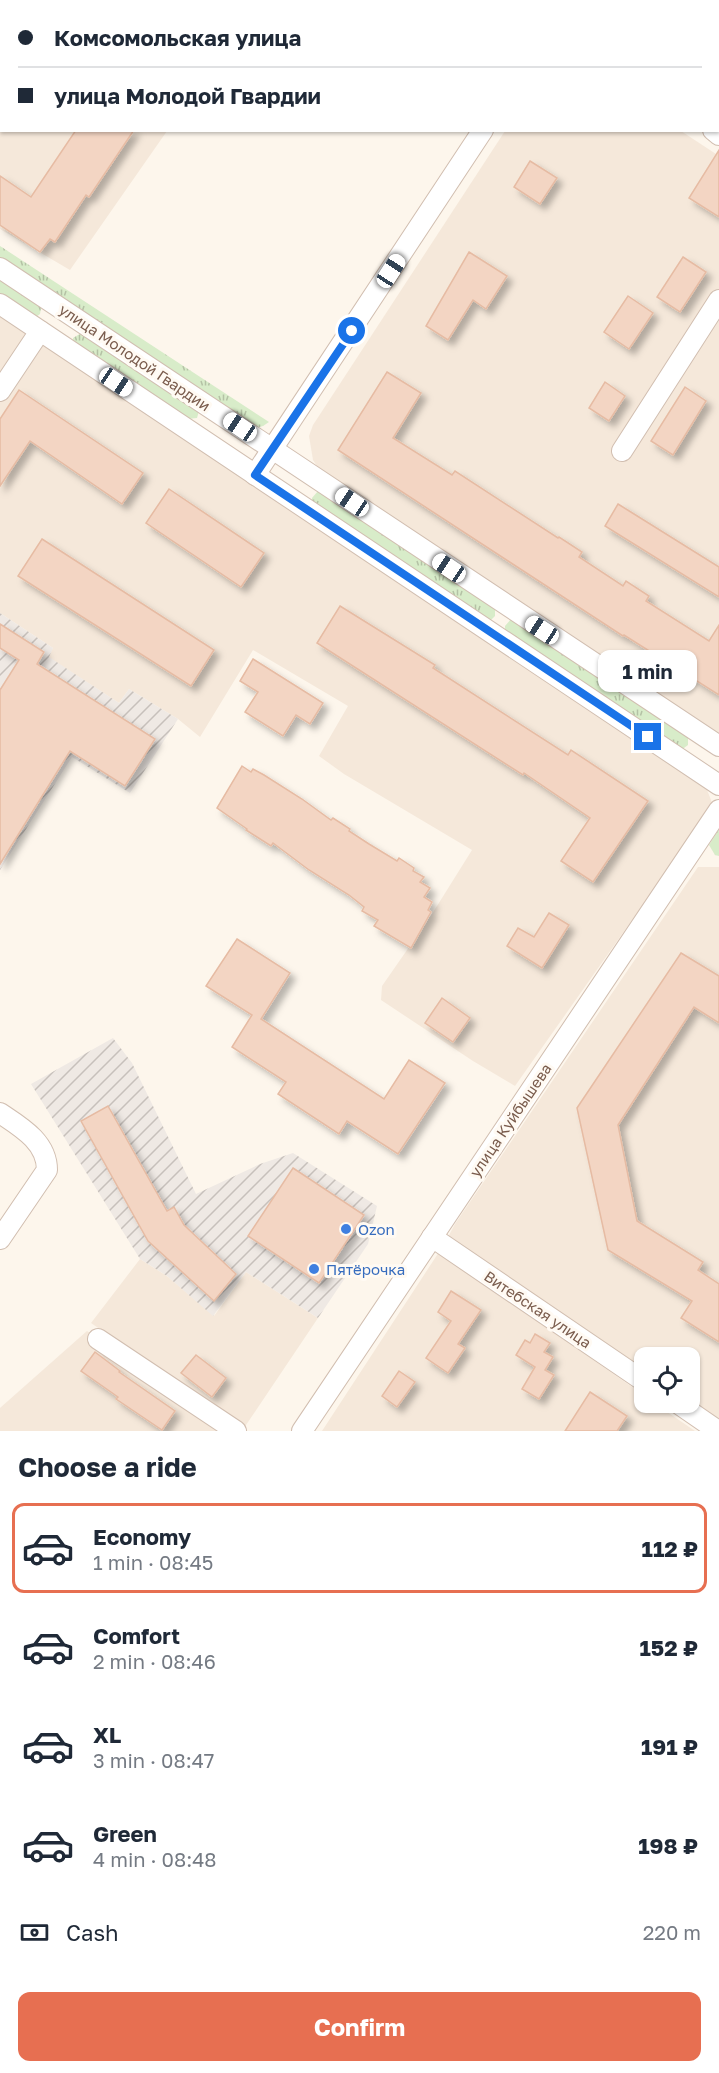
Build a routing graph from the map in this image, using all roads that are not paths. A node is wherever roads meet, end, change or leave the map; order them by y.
1 (482, 132) edge
2 (0, 268) edge
3 (719, 300) edge
4 (0, 304) edge
5 (40, 331) junction
6 (0, 391) edge
7 (274, 450) junction
8 (622, 451) dead end
9 (255, 475) junction
10 (719, 746) edge
11 (719, 785) edge
12 (719, 810) edge
13 (0, 1113) edge
14 (432, 1237) junction
15 (0, 1239) edge
16 (98, 1339) dead end
17 (634, 1375) edge
18 (692, 1413) edge
19 (236, 1431) edge
20 (302, 1431) edge
21 (717, 1431) edge

1 - 7 street
2 - 7 street, улица Молодой Гвардии
3 - 8 street
4 - 5 street, улица Молодой Гвардии
5 - 6 street
5 - 9 street, улица Молодой Гвардии
7 - 9 street
7 - 10 street, улица Молодой Гвардии
9 - 11 street, улица Молодой Гвардии
12 - 14 street, улица Куйбышева
13 - 15 street
14 - 17 street, Витебская улица
14 - 20 street, улица Куйбышева
16 - 19 street
18 - 21 street

